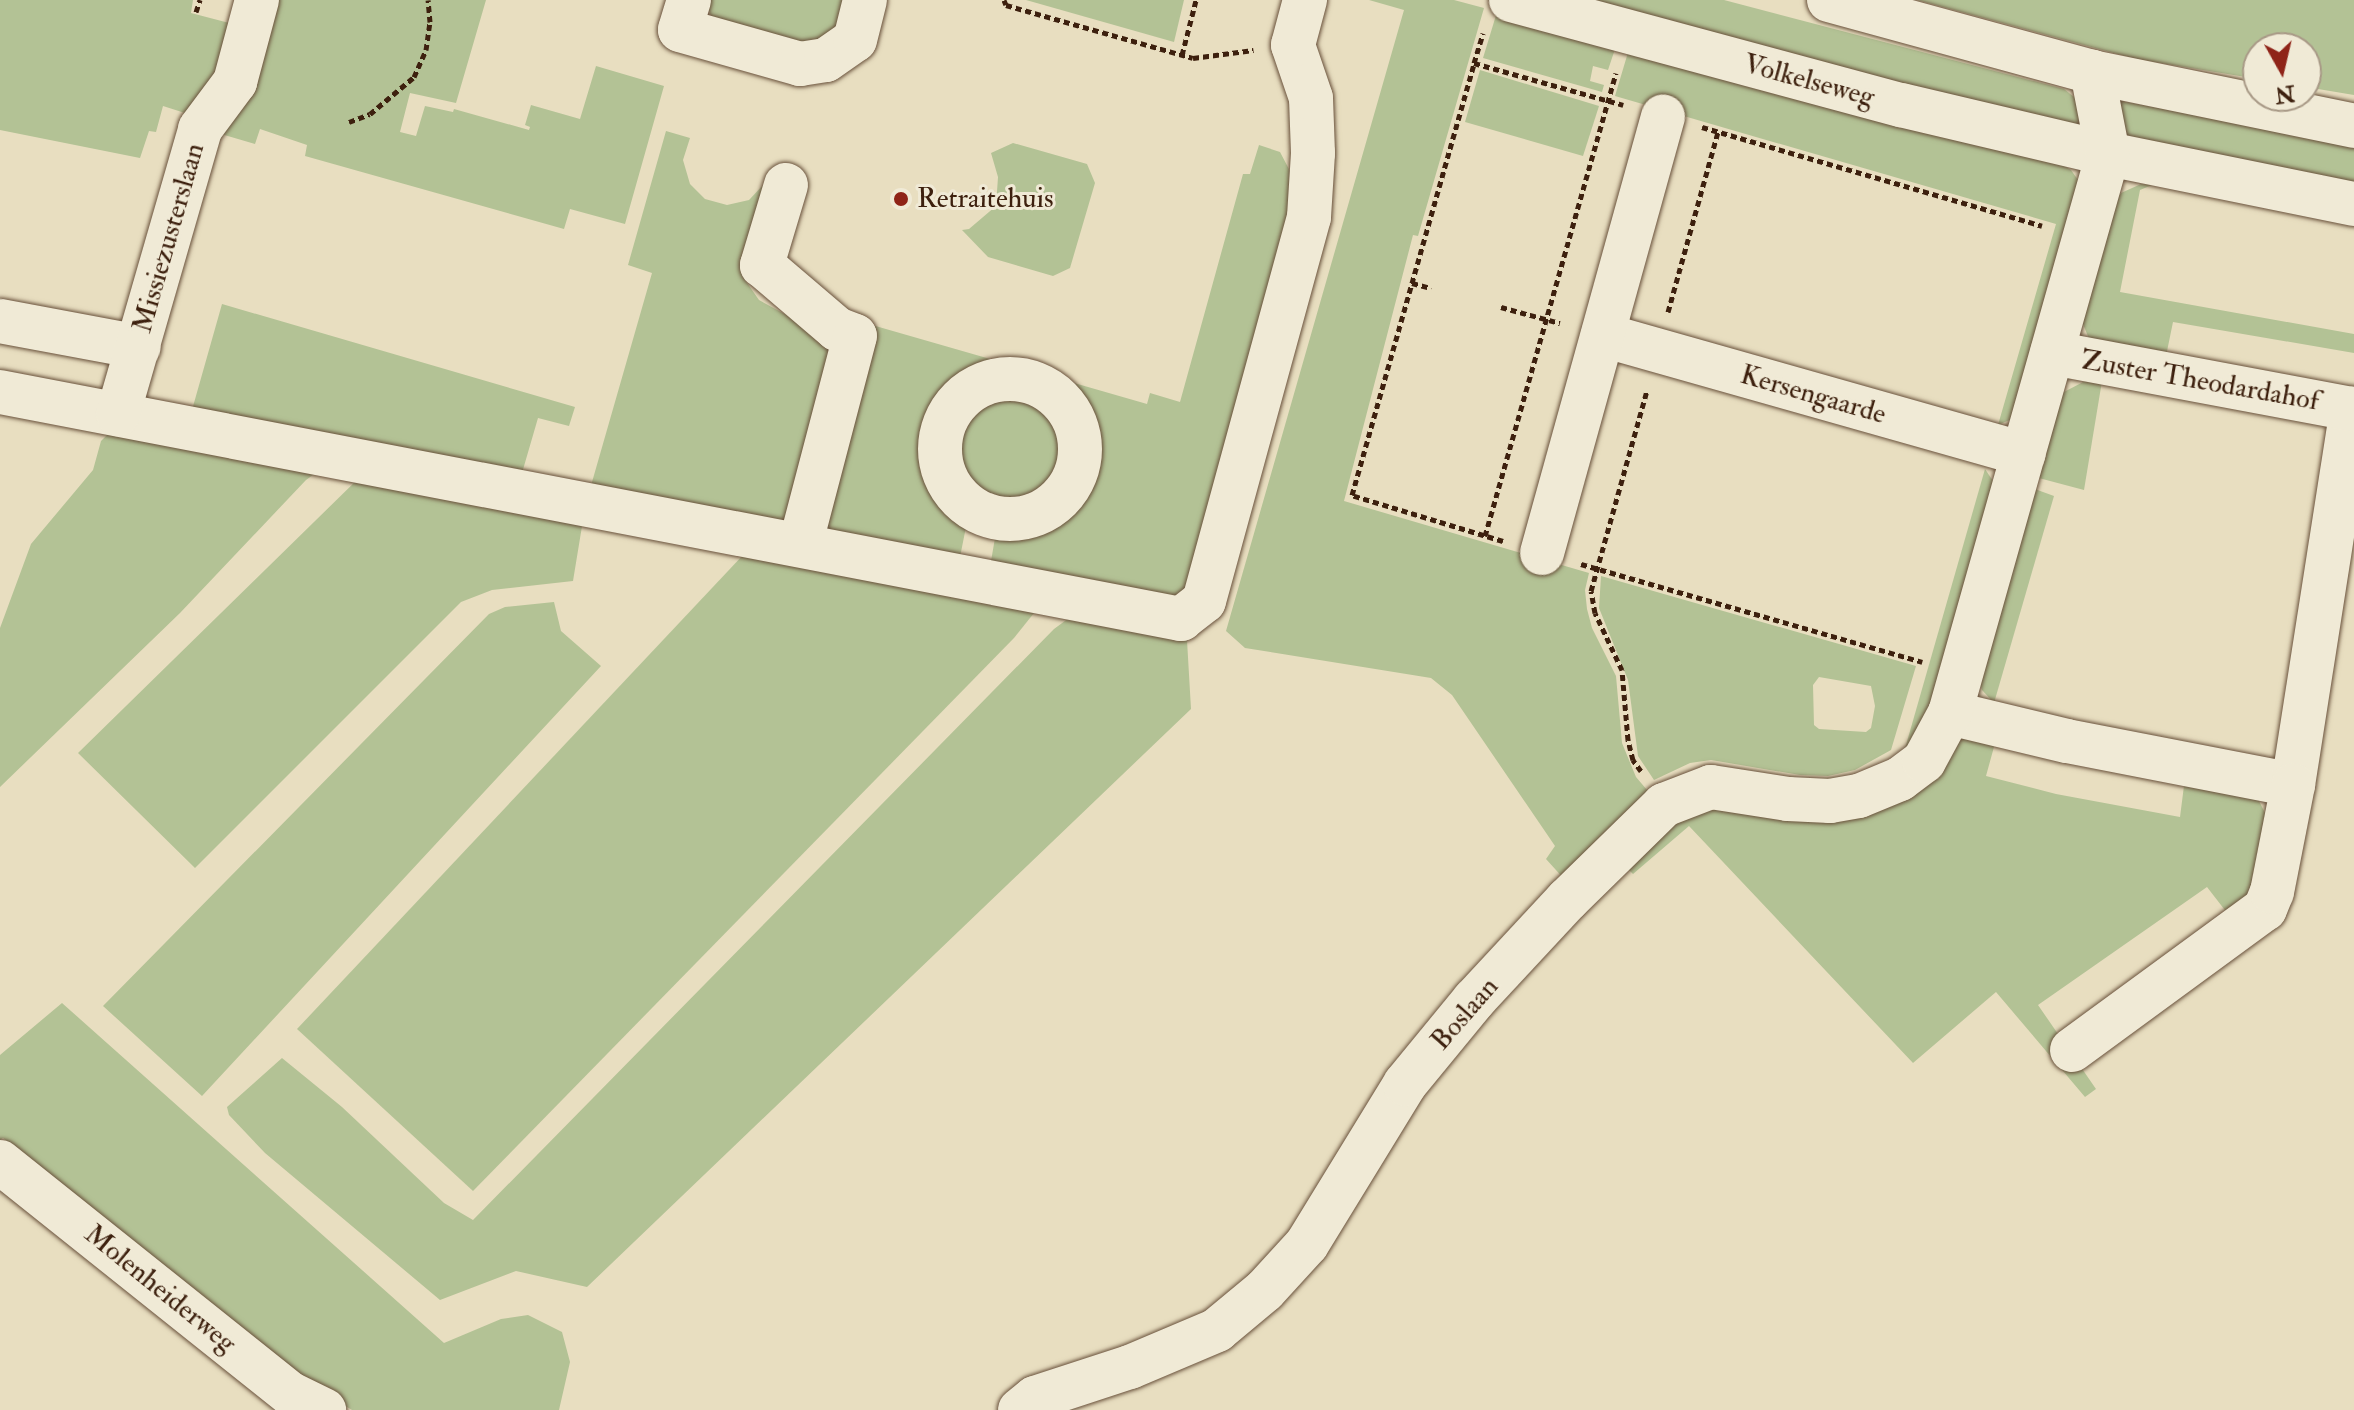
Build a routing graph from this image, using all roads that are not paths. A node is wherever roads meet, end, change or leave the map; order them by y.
1 (257, 0) edge
2 (689, 0) edge
3 (865, 0) edge
4 (1305, 0) edge
5 (1511, 0) edge
6 (1829, 0) edge
7 (2092, 72) junction
8 (1663, 116) dead end
9 (2348, 122) edge
10 (2108, 154) junction
11 (786, 185) dead end
12 (2354, 204) edge
13 (0, 321) edge
14 (1603, 335) junction
15 (139, 347) junction
16 (2052, 353) junction
17 (0, 392) edge
18 (118, 414) junction
19 (2023, 454) junction
20 (984, 514) dead end
21 (800, 545) junction
22 (1542, 553) dead end
23 (971, 578) junction
24 (1950, 713) junction
25 (2293, 785) junction
26 (2072, 1050) dead end
27 (0, 1162) edge
28 (324, 1410) edge
29 (1020, 1410) edge

1 - 15 street, Missiezusterslaan
2 - 3 street
4 - 23 street
5 - 10 street, Volkelseweg
6 - 7 street
7 - 9 street
7 - 10 street
8 - 14 street
10 - 12 street, Volkelseweg
10 - 16 street
11 - 21 street
13 - 15 street, Missiezusterslaan
14 - 19 street, Kersengaarde
14 - 22 street
15 - 18 street, Missiezusterslaan
16 - 19 street
16 - 25 street, Zuster Theodardahof
17 - 18 street
18 - 21 street
19 - 24 street
20 - 23 street
21 - 23 street
24 - 25 street
24 - 29 street, Boslaan
25 - 26 street, Zuster Theodardahof
27 - 28 street, Molenheiderweg

